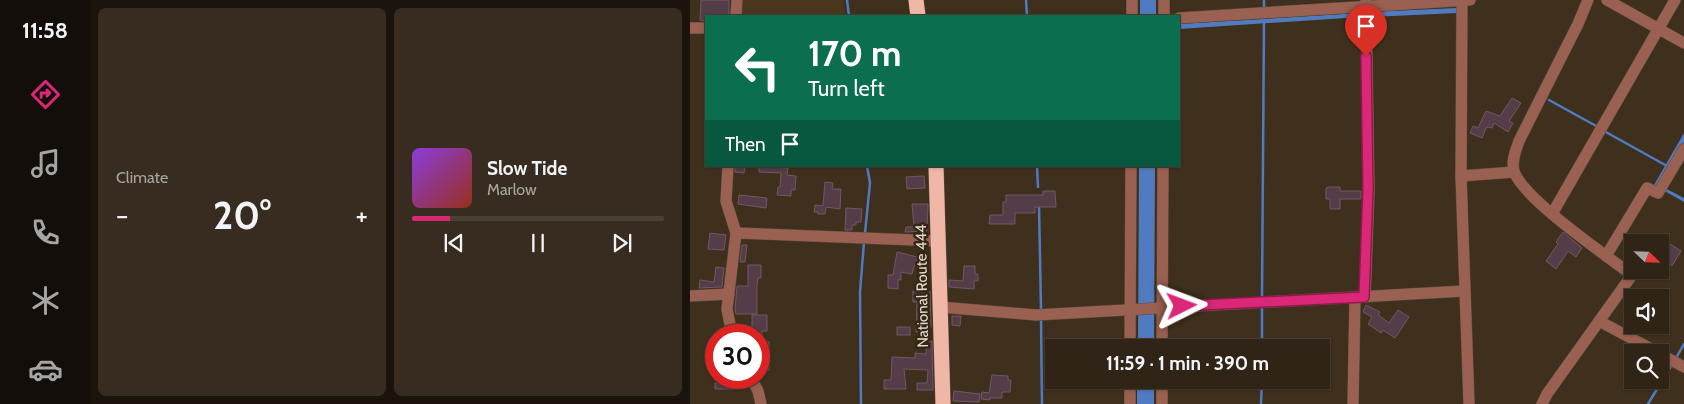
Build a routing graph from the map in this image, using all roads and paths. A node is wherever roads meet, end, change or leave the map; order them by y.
1 (737, 0) edge
2 (916, 0) edge
3 (1132, 0) edge
4 (1164, 0) edge
5 (1462, 0) edge
6 (1470, 0) edge
7 (1588, 0) edge
8 (1607, 0) edge
9 (1675, 0) edge
10 (1366, 9) edge
11 (736, 15) edge
12 (918, 15) edge
13 (1132, 15) edge
14 (1164, 15) edge
15 (1180, 18) edge
16 (690, 28) edge
17 (705, 28) edge
18 (1658, 29) junction
19 (1684, 43) edge
20 (1684, 149) edge
21 (728, 167) edge
22 (936, 167) edge
23 (1131, 167) edge
24 (1163, 167) edge
25 (1514, 172) junction
26 (1461, 176) junction
27 (1552, 214) junction
28 (736, 234) junction
29 (939, 241) junction
30 (1606, 256) junction
31 (1464, 291) junction
32 (728, 294) junction
33 (690, 296) edge
34 (1360, 297) junction
35 (940, 307) junction
36 (1160, 307) junction
37 (1133, 309) junction
38 (1599, 321) junction
39 (730, 324) edge
40 (1131, 339) edge
41 (1162, 339) edge
42 (1642, 344) edge
43 (1669, 359) edge
44 (1684, 368) edge
45 (757, 389) edge
46 (1130, 389) edge
47 (1162, 389) edge
48 (761, 404) edge
49 (943, 404) edge
50 (1130, 404) edge
51 (1162, 404) edge
52 (1353, 404) edge
53 (1469, 404) edge
54 (1542, 404) edge

1 - 11 street
2 - 12 highway
3 - 13 street
4 - 14 street
5 - 6 street
5 - 10 street
5 - 26 street
7 - 25 street
8 - 18 street
9 - 18 street
10 - 15 street
10 - 34 street
16 - 17 street
18 - 19 street
18 - 27 street
20 - 30 street
21 - 28 street
22 - 29 highway, National Route 444
23 - 37 street
24 - 36 street
25 - 26 street
25 - 27 street
26 - 31 street
27 - 30 street
28 - 29 street
28 - 32 street
29 - 35 highway, National Route 444
30 - 38 street
31 - 34 street
31 - 53 street
32 - 33 street
32 - 39 street
34 - 36 street
34 - 52 street
35 - 37 street
35 - 49 highway, National Route 444
36 - 37 street
36 - 41 street
37 - 40 street
38 - 42 street
38 - 54 street
43 - 44 street
45 - 48 street
46 - 50 street
47 - 51 street

